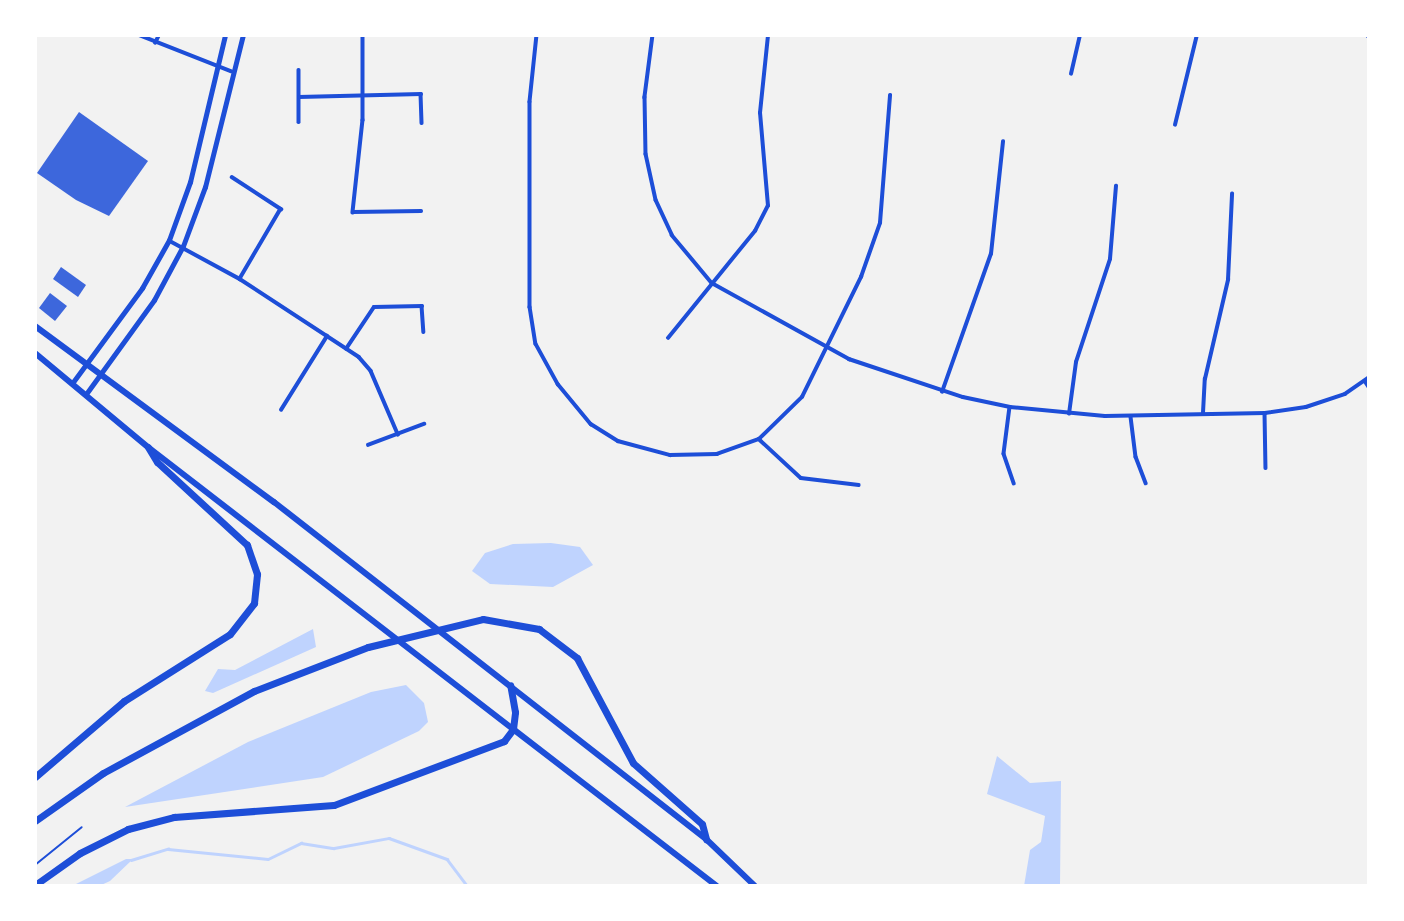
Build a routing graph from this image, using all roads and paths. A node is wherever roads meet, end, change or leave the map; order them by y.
1 (139, 35) edge
2 (159, 35) edge
3 (225, 35) edge
4 (243, 35) edge
5 (363, 35) edge
6 (537, 35) edge
7 (653, 35) edge
8 (768, 35) edge
9 (1080, 35) edge
10 (1197, 35) edge
11 (155, 43) junction
12 (215, 66) junction
13 (299, 70) dead end
14 (231, 71) junction
15 (1071, 74) dead end
16 (363, 94) junction
17 (890, 95) dead end
18 (299, 97) junction
19 (299, 122) dead end
20 (422, 123) dead end
21 (1175, 125) dead end
22 (1003, 142) dead end
23 (232, 177) dead end
24 (1116, 186) dead end
25 (1232, 194) dead end
26 (421, 211) dead end
27 (169, 240) junction
28 (183, 246) junction
29 (240, 279) junction
30 (712, 283) junction
31 (35, 326) edge
32 (424, 332) dead end
33 (327, 336) junction
34 (668, 338) dead end
35 (346, 349) junction
36 (827, 349) junction
37 (35, 353) edge
38 (88, 363) junction
39 (101, 373) junction
40 (1367, 379) edge
41 (73, 382) junction
42 (1369, 387) edge
43 (942, 392) junction
44 (86, 394) junction
45 (1010, 407) junction
46 (281, 410) dead end
47 (1203, 413) junction
48 (1265, 413) junction
49 (1069, 414) junction
50 (1131, 416) junction
51 (424, 424) dead end
52 (398, 434) junction
53 (759, 439) junction
54 (368, 445) dead end
55 (148, 447) junction
56 (1266, 468) dead end
57 (1014, 483) dead end
58 (1146, 483) dead end
59 (859, 485) dead end
60 (510, 685) junction
61 (513, 729) junction
62 (35, 777) edge
63 (35, 821) edge
64 (82, 827) dead end
65 (706, 839) junction
66 (35, 865) edge
67 (35, 885) edge
68 (717, 886) edge
69 (754, 886) edge

1 - 11 street
2 - 11 street
3 - 12 main road
4 - 14 main road
5 - 16 street
6 - 53 street
7 - 30 street
8 - 30 street
9 - 15 street
10 - 21 street
11 - 12 street
12 - 14 street
12 - 27 main road
13 - 18 street
14 - 28 main road
16 - 18 street
16 - 20 street
16 - 26 street
17 - 36 street
18 - 19 street
22 - 43 street
23 - 29 street
24 - 49 street
25 - 47 street
27 - 28 street
27 - 38 main road
28 - 29 street
28 - 39 main road
29 - 33 street
30 - 34 street
30 - 36 street
31 - 38 main road
32 - 35 street
33 - 35 street
33 - 46 street
35 - 52 street
36 - 43 street
36 - 53 street
37 - 41 main road
38 - 39 main road
38 - 41 main road
39 - 44 main road
39 - 60 main road
40 - 42 street
40 - 48 street
41 - 44 main road
43 - 45 street
44 - 55 main road
45 - 49 street
45 - 57 street
47 - 48 street
47 - 50 street
48 - 56 street
49 - 50 street
50 - 58 street
51 - 52 street
52 - 54 street
53 - 59 street
55 - 61 main road
55 - 62 highway
60 - 61 highway
60 - 65 main road
61 - 67 highway
61 - 68 main road
63 - 65 highway
64 - 66 lane
65 - 69 main road

